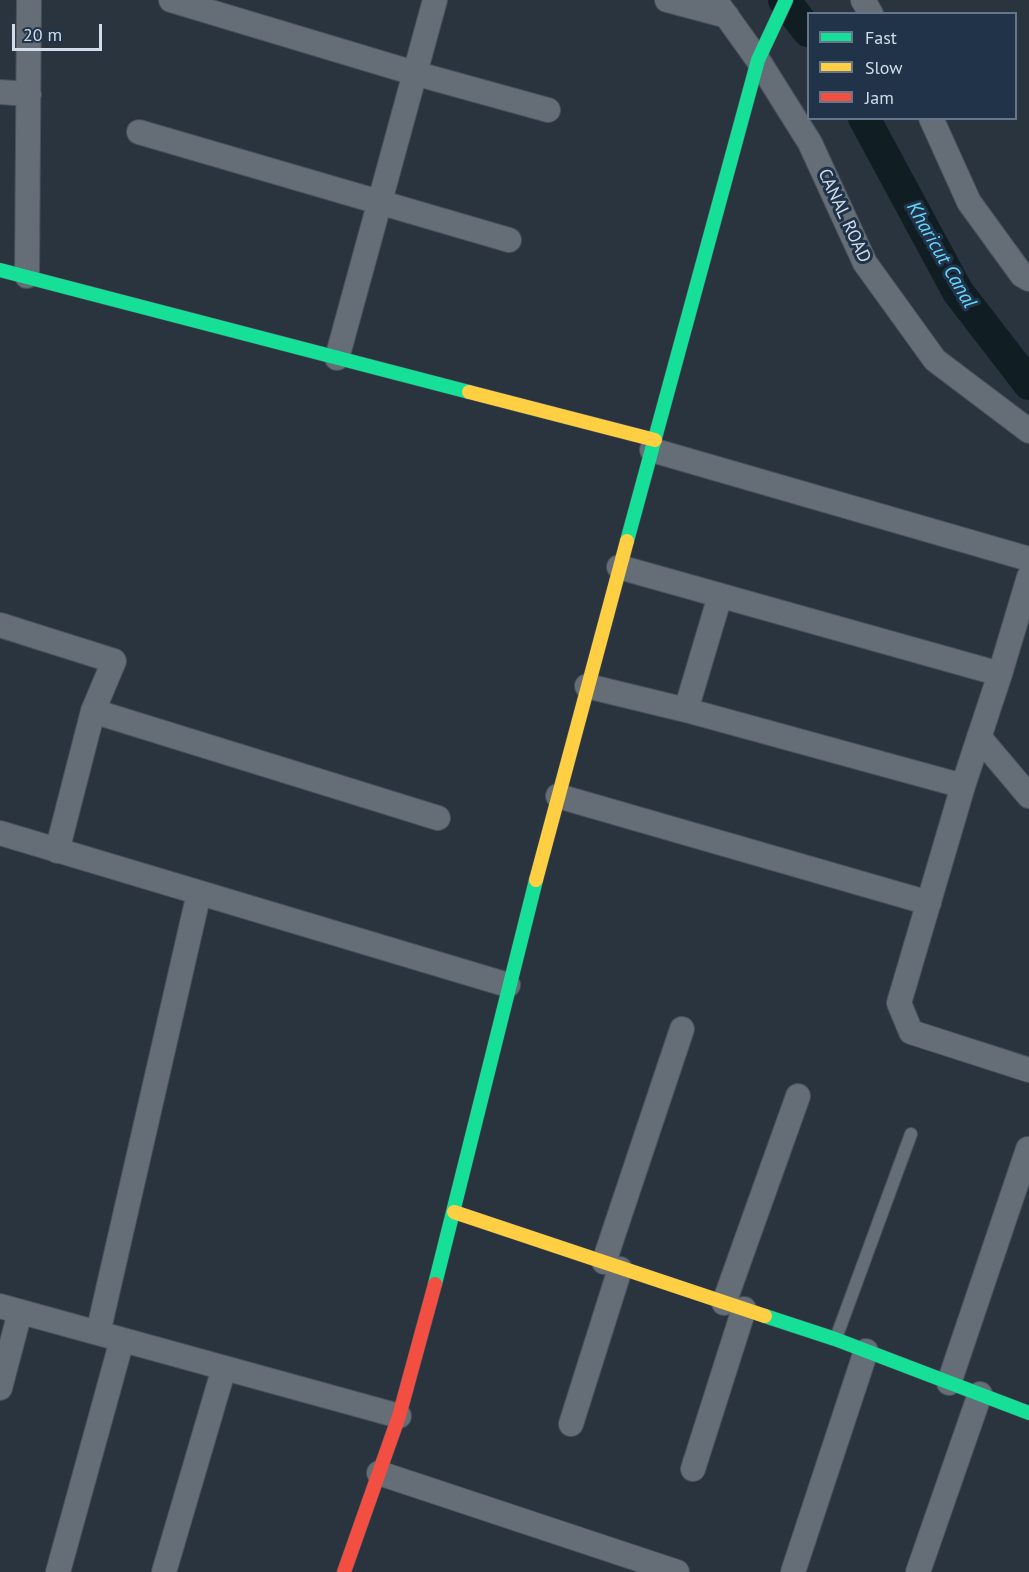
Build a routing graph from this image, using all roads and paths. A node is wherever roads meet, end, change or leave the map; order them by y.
1 (29, 0) edge
2 (171, 0) edge
3 (435, 0) edge
4 (667, 0) edge
5 (786, 0) edge
6 (721, 8) edge
7 (763, 50) junction
8 (414, 73) junction
9 (0, 92) edge
10 (28, 94) junction
11 (548, 110) dead end
12 (932, 120) edge
13 (139, 132) dead end
14 (379, 203) junction
15 (509, 240) dead end
16 (0, 270) edge
17 (27, 276) junction
18 (1029, 279) edge
19 (337, 358) junction
20 (1029, 431) edge
21 (653, 445) junction
22 (1029, 559) edge
23 (619, 567) junction
24 (1029, 577) edge
25 (720, 596) junction
26 (0, 625) edge
27 (1000, 675) junction
28 (587, 686) junction
29 (686, 710) junction
30 (93, 711) junction
31 (979, 737) junction
32 (963, 786) junction
33 (558, 796) junction
34 (1029, 796) edge
35 (438, 818) dead end
36 (0, 834) edge
37 (57, 851) junction
38 (199, 893) junction
39 (929, 903) junction
40 (508, 985) junction
41 (682, 1029) dead end
42 (1029, 1070) edge
43 (798, 1096) dead end
44 (911, 1134) dead end
45 (1028, 1149) edge
46 (454, 1212) junction
47 (612, 1265) junction
48 (734, 1306) junction
49 (10, 1309) edge
50 (98, 1333) junction
51 (122, 1340) junction
52 (835, 1340) junction
53 (866, 1351) junction
54 (224, 1368) junction
55 (949, 1383) junction
56 (0, 1388) edge
57 (980, 1394) junction
58 (1029, 1413) edge
59 (399, 1416) junction
60 (570, 1424) dead end
61 (693, 1469) dead end
62 (379, 1473) junction
63 (58, 1572) edge
64 (164, 1572) edge
65 (344, 1572) edge
66 (677, 1572) edge
67 (793, 1572) edge
68 (918, 1572) edge

1 - 10 street
2 - 8 street
3 - 8 street
4 - 6 street
5 - 7 street
6 - 7 street, CANAL ROAD
7 - 20 street, CANAL ROAD
7 - 21 street
8 - 11 street
8 - 14 street
9 - 10 street
10 - 17 street
12 - 18 street
13 - 14 street
14 - 15 street
14 - 19 street
16 - 17 street
17 - 19 street
19 - 21 street
21 - 22 street
21 - 23 street
23 - 25 street
23 - 28 street
24 - 27 street
25 - 27 street
25 - 29 street
26 - 30 street
27 - 31 street
28 - 29 street
28 - 33 street
29 - 32 street
30 - 35 street
30 - 37 street
31 - 32 street
31 - 34 street
32 - 39 street
33 - 39 street
33 - 40 street
36 - 37 street
37 - 38 street
38 - 40 street
38 - 50 street
39 - 42 street
40 - 46 street
41 - 47 street
43 - 48 street
44 - 52 lane
45 - 55 street
46 - 47 street
46 - 59 street
47 - 48 street
47 - 60 street
48 - 52 street
48 - 61 street
49 - 50 street
49 - 56 street
50 - 51 street
51 - 54 street
51 - 63 street
52 - 53 street
53 - 55 street
53 - 67 street
54 - 59 street
54 - 64 street
55 - 57 street
57 - 58 street
57 - 68 street
59 - 62 street
62 - 65 street
62 - 66 street

